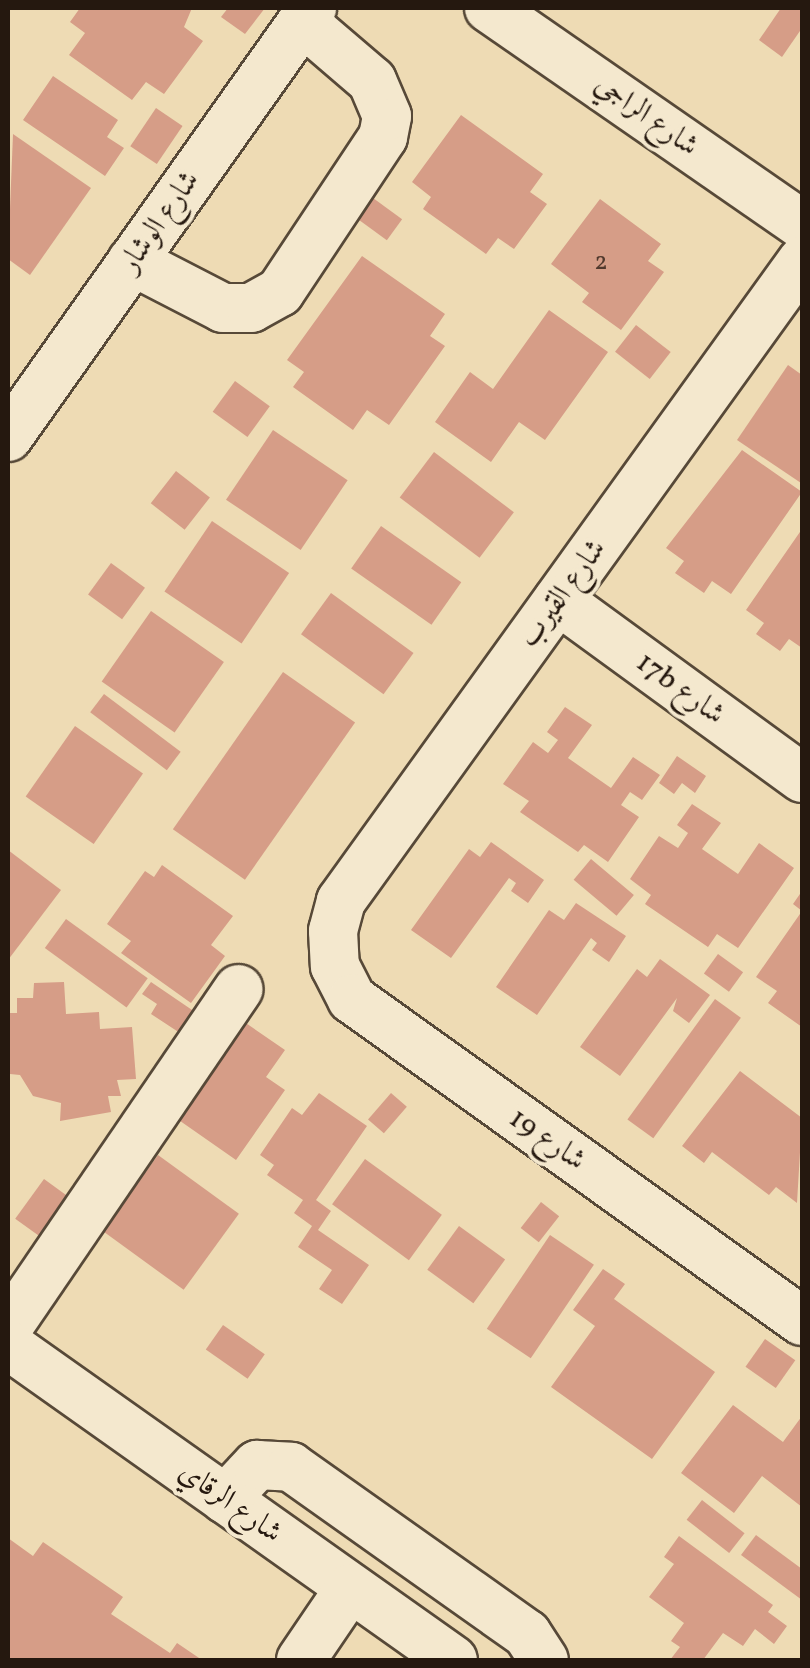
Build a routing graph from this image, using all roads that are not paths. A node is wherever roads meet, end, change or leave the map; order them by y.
1 (489, 8) edge
2 (300, 12) edge
3 (802, 226) edge
4 (802, 261) edge
5 (132, 262) junction
6 (86, 327) junction
7 (8, 437) edge
8 (558, 600) junction
9 (802, 778) edge
10 (332, 932) joint
11 (239, 990) dead end
12 (802, 1321) edge
13 (8, 1326) edge
14 (8, 1345) edge
15 (225, 1499) junction
16 (362, 1596) junction
17 (301, 1660) edge
18 (330, 1660) edge
19 (453, 1660) edge
20 (544, 1660) edge

1 - 3 street, شارع الراجي
2 - 5 street, شارع الوشار
2 - 5 street
2 - 6 street
4 - 8 street, شارع القيرب
5 - 6 street, شارع الوشار
6 - 7 street, شارع الوشار
8 - 9 street, 17b شارع
8 - 10 street, شارع القيرب
10 - 12 street, شارع 19
11 - 13 street
14 - 15 street, شارع الرقاي
15 - 16 street, شارع الرقاي
15 - 20 street
16 - 17 street
16 - 18 street
16 - 19 street, شارع الرقاي

